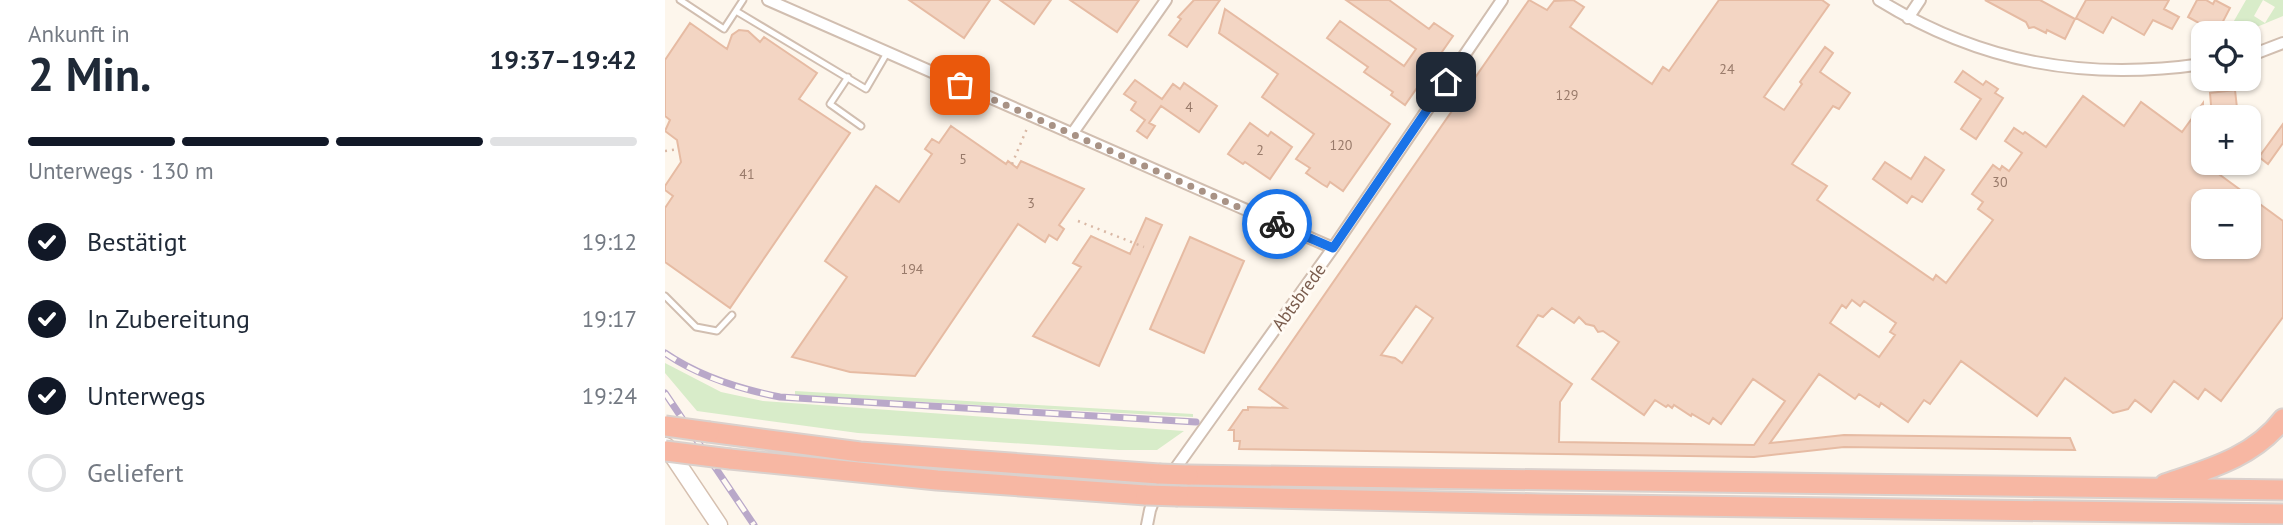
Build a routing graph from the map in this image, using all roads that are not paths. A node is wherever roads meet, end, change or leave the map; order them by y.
1 (680, 0) edge
2 (743, 0) edge
3 (768, 0) edge
4 (1165, 0) edge
5 (1502, 0) edge
6 (1879, 0) edge
7 (1920, 0) edge
8 (736, 11) junction
9 (1908, 18) junction
10 (2283, 43) edge
11 (2261, 51) edge
12 (887, 52) junction
13 (2191, 65) edge
14 (848, 77) junction
15 (861, 127) dead end
16 (1072, 134) junction
17 (1333, 248) junction
18 (665, 296) edge
19 (732, 315) dead end
20 (2283, 419) edge
21 (665, 426) edge
22 (665, 444) edge
23 (665, 451) edge
24 (2151, 488) junction
25 (2283, 490) edge
26 (2031, 510) junction
27 (2283, 514) edge
28 (719, 525) edge
29 (1147, 525) edge
30 (2082, 525) edge

1 - 8 lane
2 - 8 lane
3 - 12 street
4 - 16 street
5 - 17 street, Abtsbrede
6 - 9 street
7 - 9 street
8 - 14 lane
9 - 13 street
10 - 11 street
12 - 14 lane
12 - 16 street
14 - 15 lane
16 - 17 street
17 - 29 street, Abtsbrede
18 - 19 lane
20 - 24 highway
21 - 24 highway, bridge
22 - 28 main road
23 - 26 highway, bridge
24 - 25 highway
26 - 27 highway
26 - 30 highway

